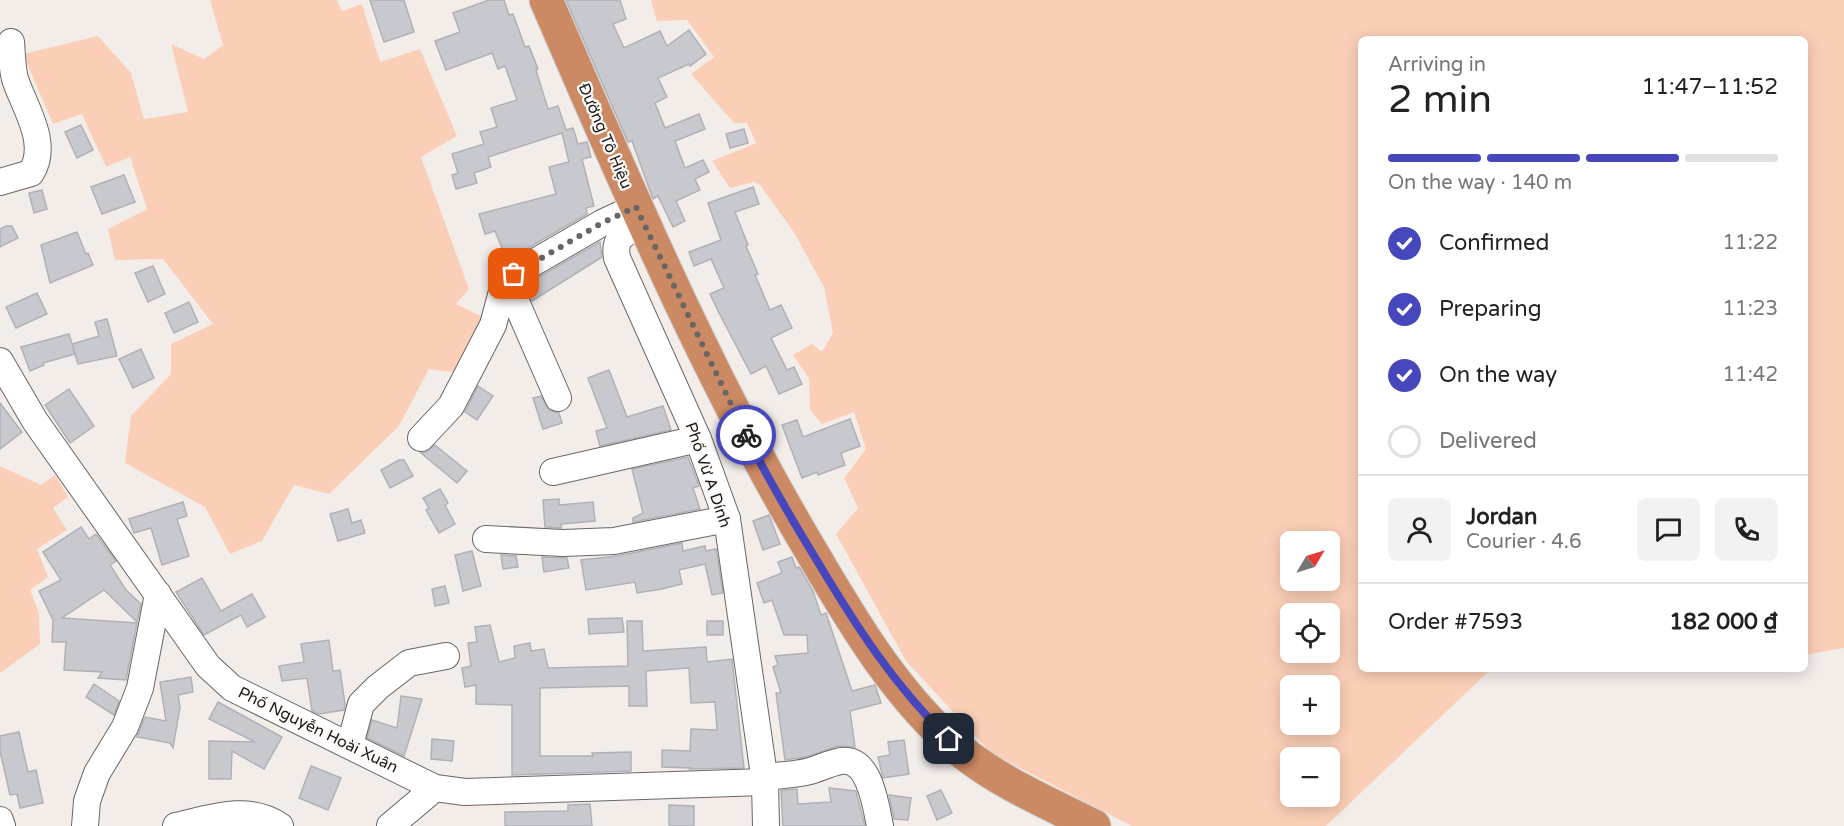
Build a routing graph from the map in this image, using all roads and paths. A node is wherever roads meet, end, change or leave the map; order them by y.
1 (546, 0) edge
2 (11, 42) dead end
3 (0, 183) edge
4 (639, 215) junction
5 (504, 284) junction
6 (0, 361) edge
7 (558, 398) dead end
8 (422, 438) dead end
9 (698, 439) junction
10 (553, 472) dead end
11 (727, 519) junction
12 (486, 539) dead end
13 (158, 594) junction
14 (446, 656) dead end
15 (350, 745) junction
16 (764, 779) junction
17 (435, 788) junction
18 (0, 820) edge
19 (3, 826) edge
20 (85, 826) edge
21 (176, 826) edge
22 (280, 826) edge
23 (390, 826) edge
24 (766, 826) edge
25 (880, 826) edge
26 (1094, 826) edge

1 - 4 highway, Đường Tô Hiệu
2 - 3 street
4 - 5 street
4 - 9 street, Phố Vừ A Dính
4 - 26 highway, Đường Tô Hiệu
5 - 7 street
5 - 8 street
6 - 13 street, Phố Nguyễn Hoài Xuân
9 - 10 street
9 - 11 street, Phố Vừ A Dính
11 - 12 street
11 - 16 street, Phố Vừ A Dính
13 - 15 street, Phố Nguyễn Hoài Xuân
13 - 20 street
14 - 15 street
15 - 17 street, Phố Nguyễn Hoài Xuân
16 - 17 street, Phố Nguyễn Hoài Xuân
16 - 24 street, Phố Vừ A Dính
16 - 25 street, Phố Nguyễn Hoài Xuân
17 - 23 street
18 - 19 street
21 - 22 street

